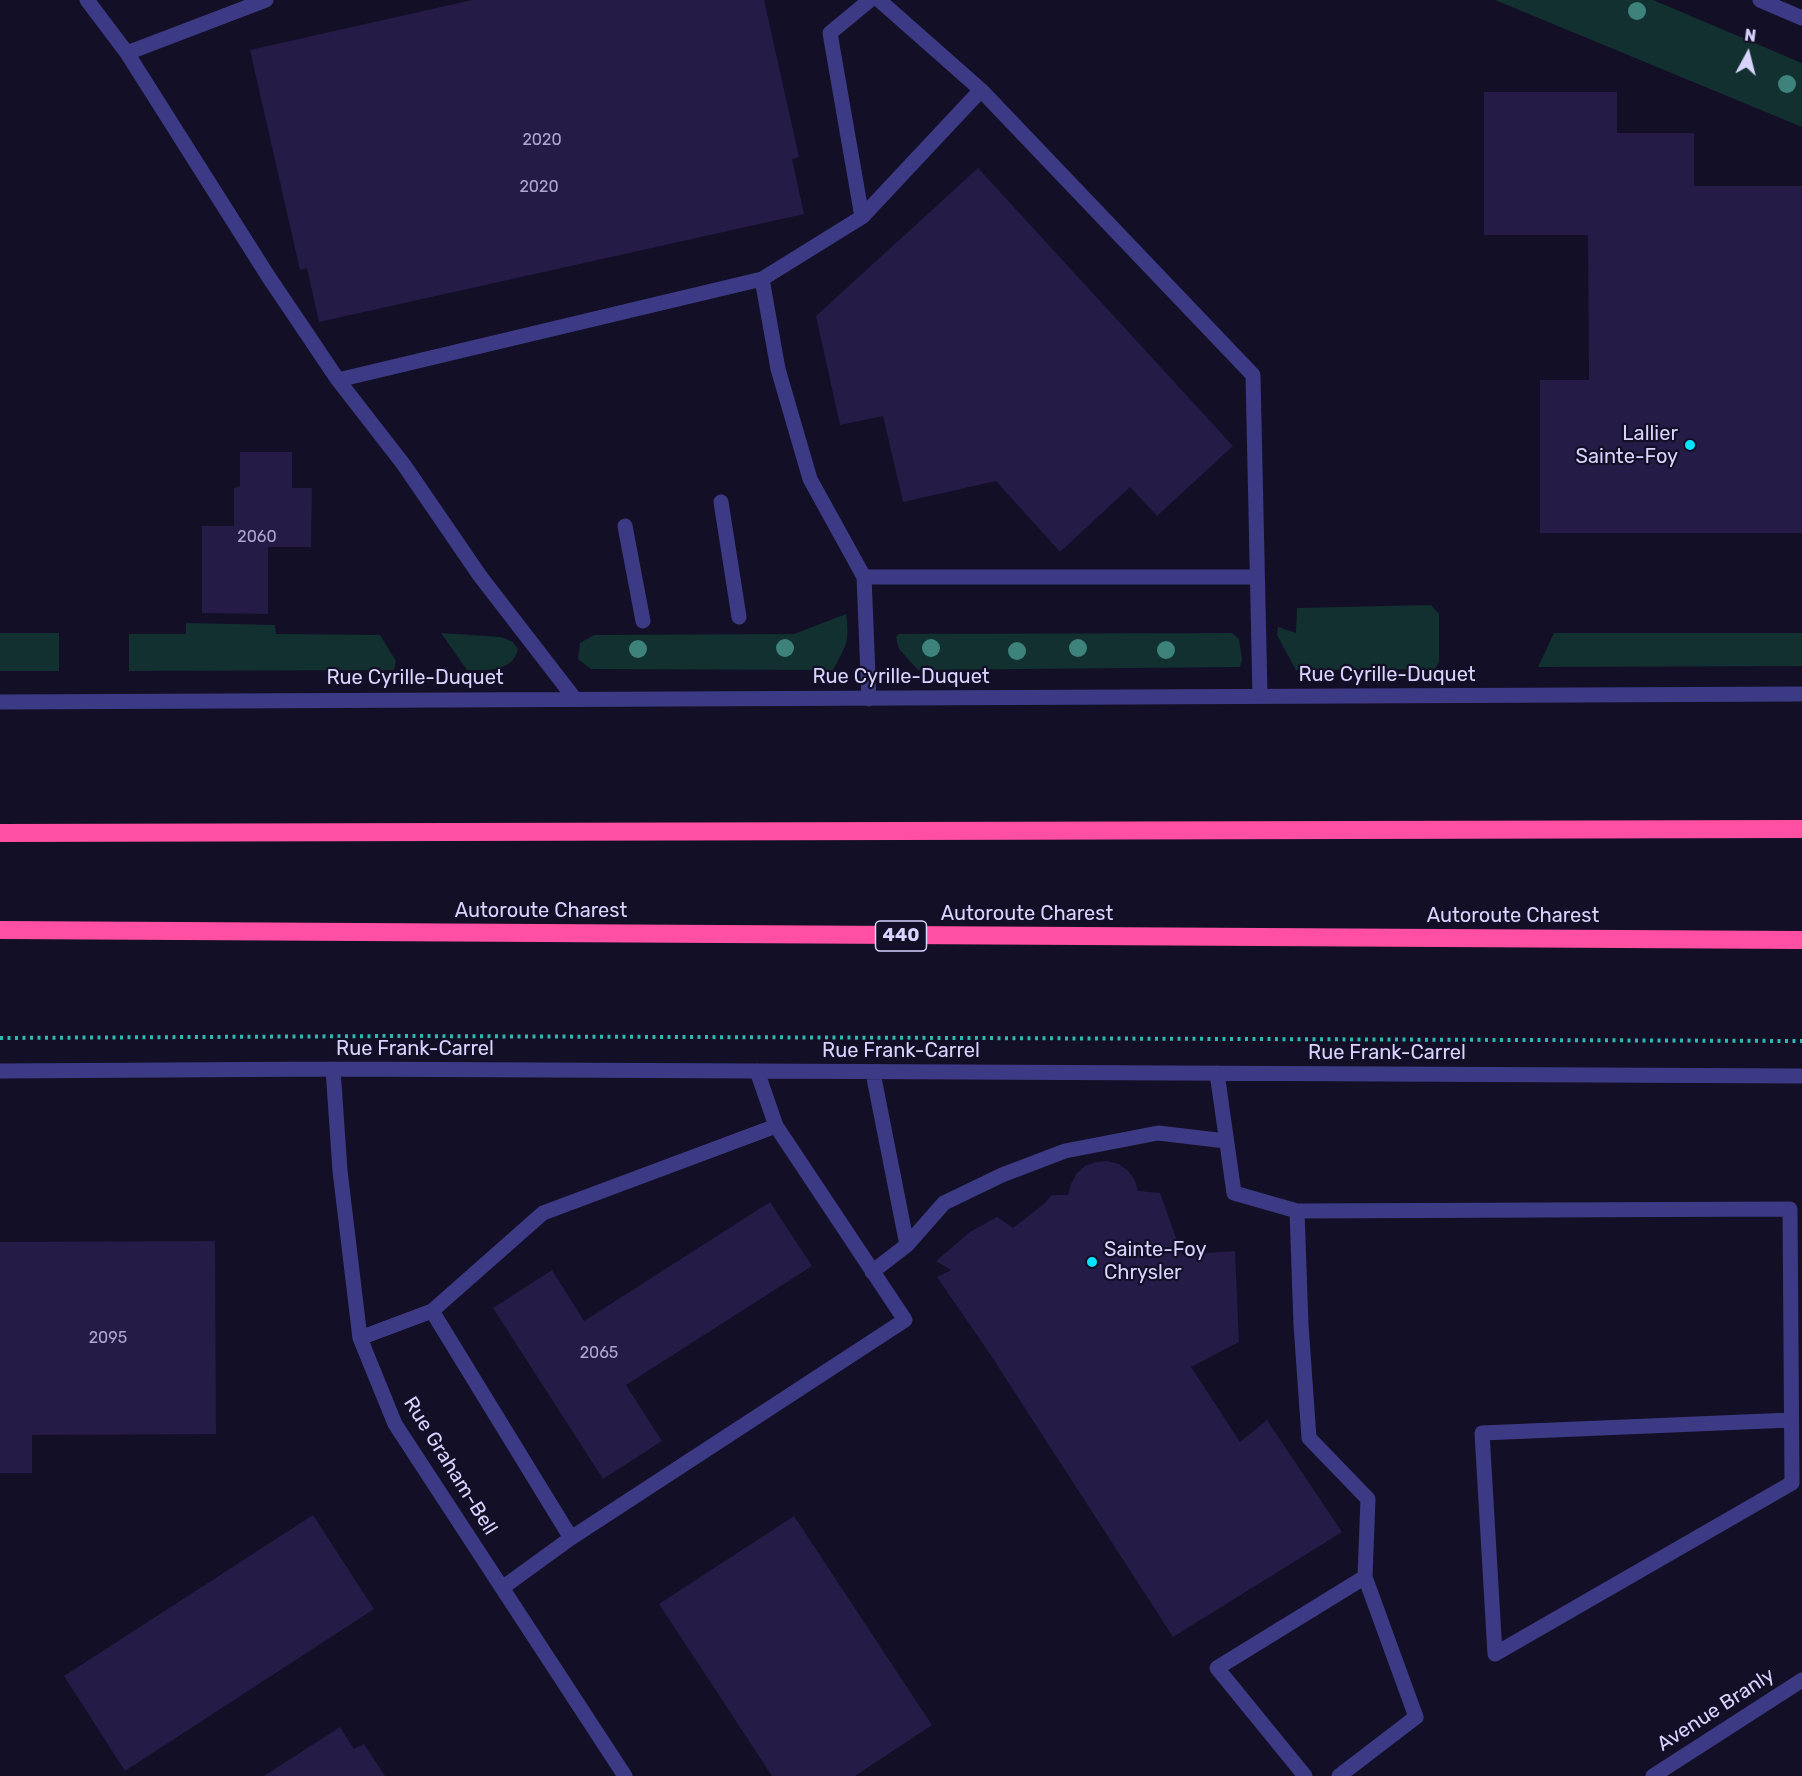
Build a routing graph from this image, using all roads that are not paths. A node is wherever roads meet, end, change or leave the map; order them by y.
1 (87, 0) edge
2 (266, 0) edge
3 (870, 0) edge
4 (879, 0) edge
5 (1760, 0) edge
6 (1779, 4) edge
7 (1802, 18) edge
8 (126, 53) junction
9 (981, 90) junction
10 (862, 217) junction
11 (762, 279) junction
12 (338, 380) junction
13 (721, 502) dead end
14 (625, 526) dead end
15 (864, 577) junction
16 (1257, 577) junction
17 (739, 617) dead end
18 (643, 621) dead end
19 (1802, 694) edge
20 (1260, 696) junction
21 (575, 699) junction
22 (869, 699) junction
23 (0, 702) edge
24 (1802, 829) edge
25 (0, 833) edge
26 (0, 930) edge
27 (1802, 940) edge
28 (333, 1069) junction
29 (0, 1071) edge
30 (757, 1071) junction
31 (873, 1073) junction
32 (1217, 1073) junction
33 (1802, 1076) edge
34 (776, 1126) junction
35 (1226, 1141) junction
36 (1297, 1211) junction
37 (907, 1245) junction
38 (872, 1272) junction
39 (432, 1311) junction
40 (360, 1338) junction
41 (1791, 1420) junction
42 (571, 1538) junction
43 (1365, 1576) junction
44 (502, 1588) junction
45 (1802, 1680) edge
46 (626, 1776) edge
47 (1305, 1776) edge
48 (1339, 1776) edge
49 (1653, 1776) edge

1 - 8 street
2 - 8 street
3 - 10 street
4 - 9 street
5 - 6 street
6 - 7 street
8 - 12 street
9 - 10 street
9 - 16 street
10 - 11 street
11 - 12 street
11 - 15 street
12 - 21 street
13 - 17 street
14 - 18 street
15 - 16 street
15 - 22 street
16 - 20 street
19 - 20 street, Rue Cyrille-Duquet
20 - 22 street, Rue Cyrille-Duquet
21 - 22 street, Rue Cyrille-Duquet
21 - 23 street, Rue Cyrille-Duquet
24 - 25 highway
26 - 27 highway, Autoroute Charest / 440
28 - 29 street, Rue Frank-Carrel
28 - 30 street, Rue Frank-Carrel
28 - 40 street, Rue Graham-Bell
30 - 31 street, Rue Frank-Carrel
30 - 34 street
31 - 32 street, Rue Frank-Carrel
31 - 37 street
32 - 33 street, Rue Frank-Carrel
32 - 35 street
34 - 38 street
34 - 39 street
35 - 36 street
35 - 37 street
36 - 41 street
36 - 43 street
37 - 38 street
38 - 42 street
39 - 40 street
39 - 42 street
40 - 44 street, Rue Graham-Bell
41 - 41 street
42 - 44 street
43 - 47 street
43 - 48 street
44 - 46 street, Rue Graham-Bell
45 - 49 street, Avenue Branly

